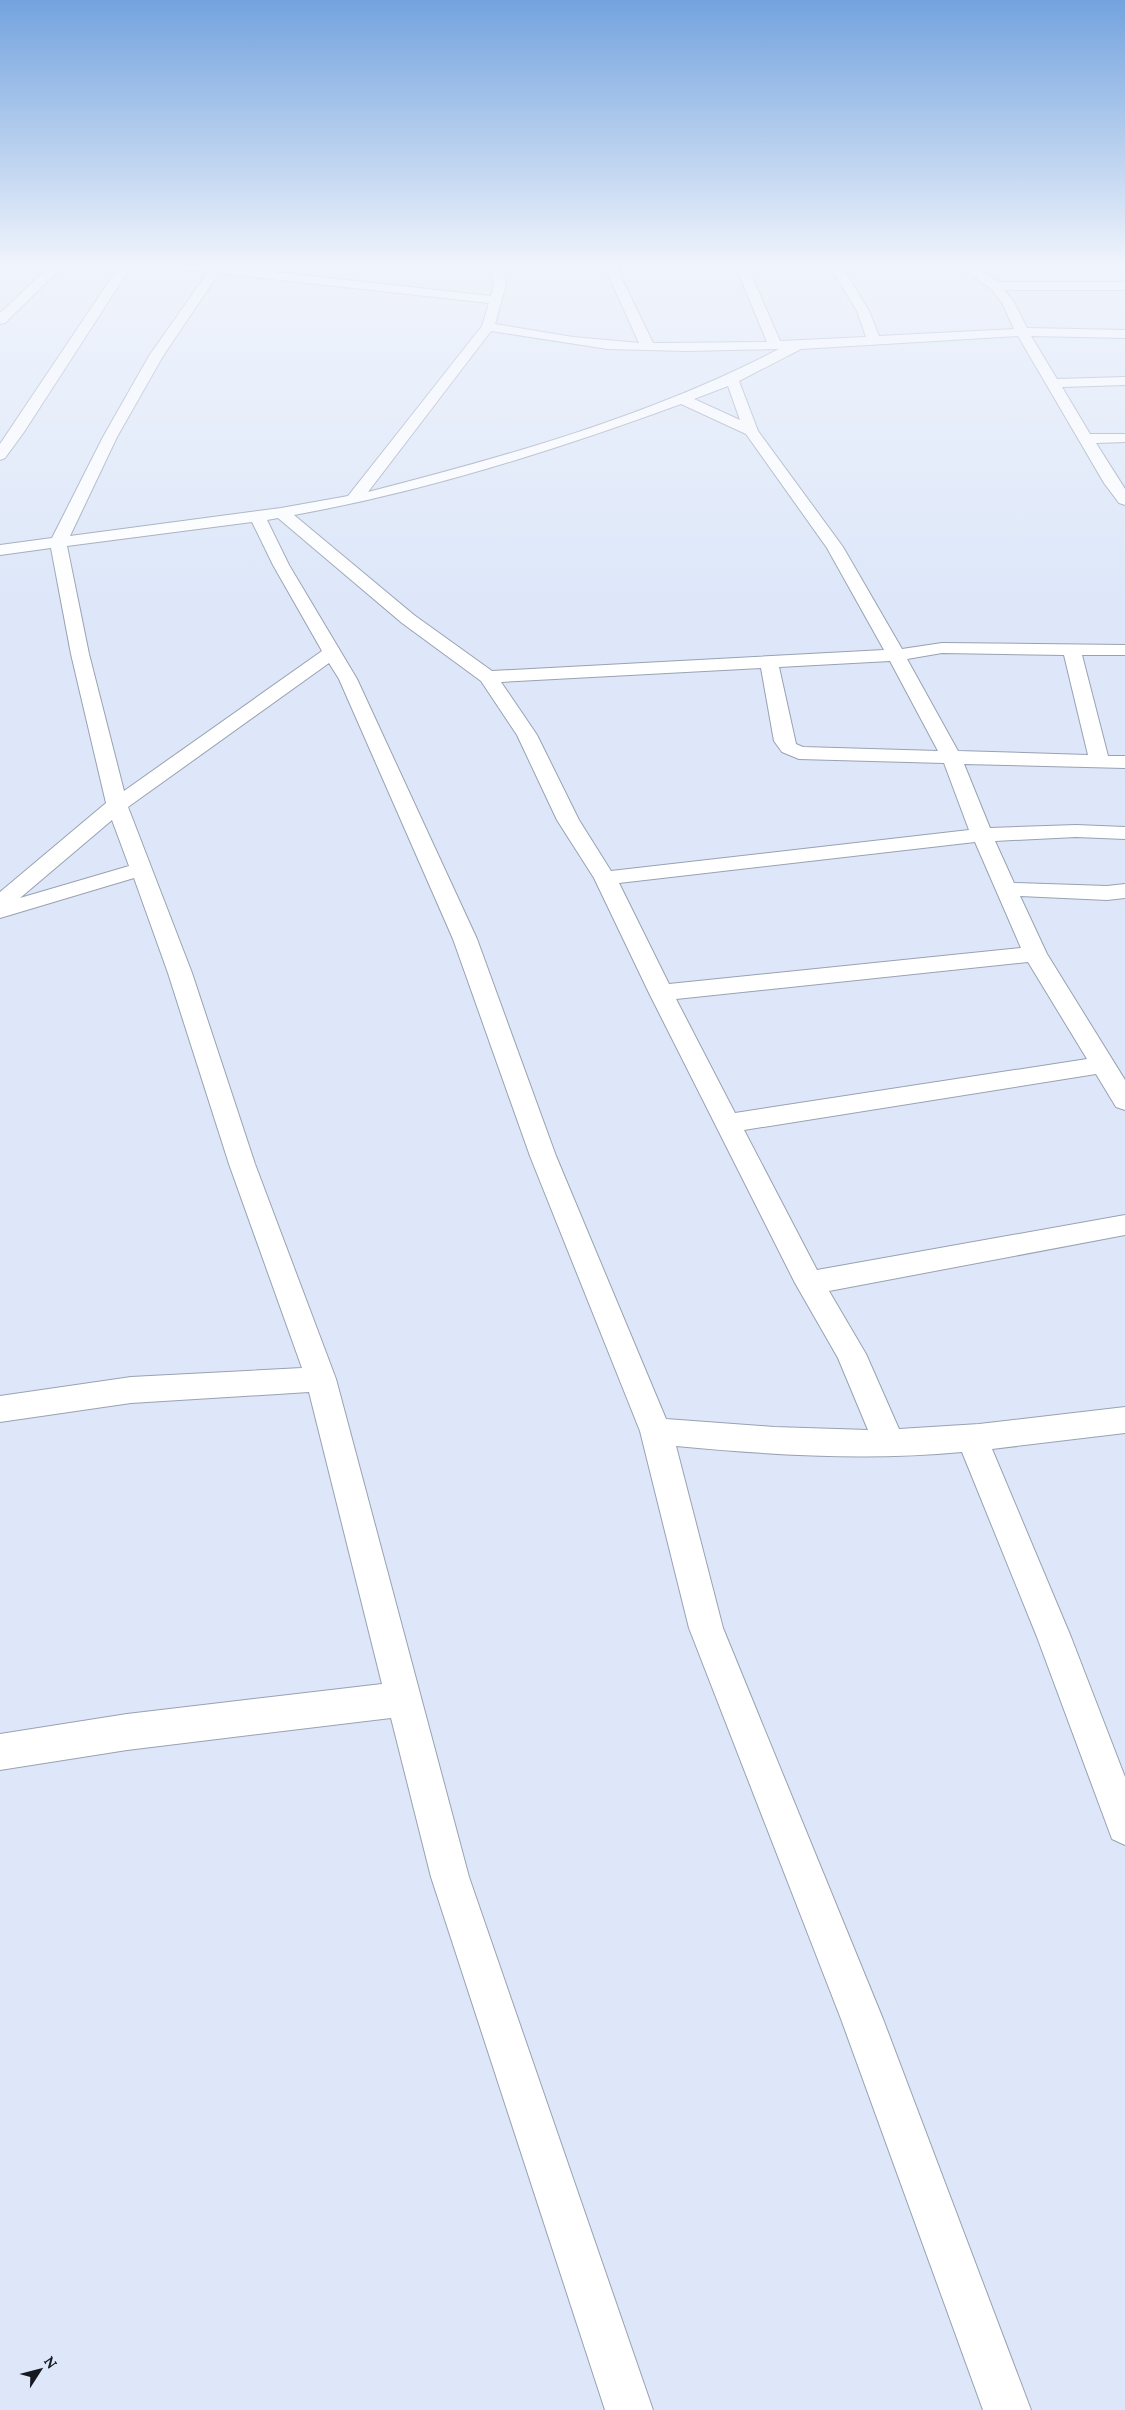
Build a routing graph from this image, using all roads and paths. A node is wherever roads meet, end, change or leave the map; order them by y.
1 (54, 377) edge
2 (144, 377) edge
3 (449, 377) edge
4 (735, 377) edge
5 (1049, 377) edge
6 (732, 379) junction
7 (1125, 382) edge
8 (1052, 383) junction
9 (682, 399) junction
10 (751, 431) junction
11 (1125, 438) edge
12 (1086, 439) junction
13 (0, 455) edge
14 (1119, 483) edge
15 (353, 500) junction
16 (1125, 500) edge
17 (281, 513) junction
18 (257, 516) junction
19 (58, 543) junction
20 (0, 550) edge
21 (1072, 650) junction
22 (1125, 650) edge
23 (332, 652) junction
24 (896, 655) junction
25 (769, 662) junction
26 (488, 677) junction
27 (952, 758) junction
28 (1100, 762) junction
29 (1125, 762) edge
30 (117, 805) junction
31 (1125, 833) edge
32 (982, 835) junction
33 (142, 869) junction
34 (605, 878) junction
35 (1007, 889) junction
36 (1125, 890) edge
37 (0, 903) edge
38 (0, 911) edge
39 (1035, 954) junction
40 (661, 993) junction
41 (1102, 1065) junction
42 (1125, 1101) edge
43 (727, 1123) junction
44 (1125, 1225) edge
45 (809, 1283) junction
46 (321, 1379) junction
47 (0, 1409) edge
48 (1125, 1420) edge
49 (656, 1431) junction
50 (972, 1439) junction
51 (889, 1443) junction
52 (404, 1699) junction
53 (0, 1752) edge
54 (1125, 1826) edge
55 (629, 2410) edge
56 (1007, 2410) edge

1 - 13 street
2 - 19 street
3 - 15 street
4 - 6 street
5 - 8 street
6 - 9 street
6 - 10 street
7 - 8 street
8 - 12 street
9 - 10 street
9 - 15 street
10 - 24 street
11 - 12 street
12 - 14 street
14 - 16 street
15 - 17 street
17 - 18 street
17 - 26 street
18 - 19 street
18 - 23 street
19 - 20 street
19 - 30 street
21 - 22 street
21 - 24 street
21 - 28 street
23 - 30 street
23 - 49 street
24 - 25 street
24 - 27 street
25 - 26 street
25 - 27 street
26 - 34 street
27 - 28 street
27 - 32 street
28 - 29 street
30 - 33 street
30 - 37 street
31 - 32 street
32 - 34 street
32 - 35 street
33 - 38 street
33 - 46 street
34 - 40 street
35 - 36 street
35 - 39 street
39 - 40 street
39 - 41 street
40 - 43 street
41 - 42 street
41 - 43 street
43 - 45 street
44 - 45 street
45 - 51 street
46 - 47 street
46 - 52 street
48 - 50 street
49 - 51 street
49 - 56 street
50 - 51 street
50 - 54 street
52 - 53 street
52 - 55 street

